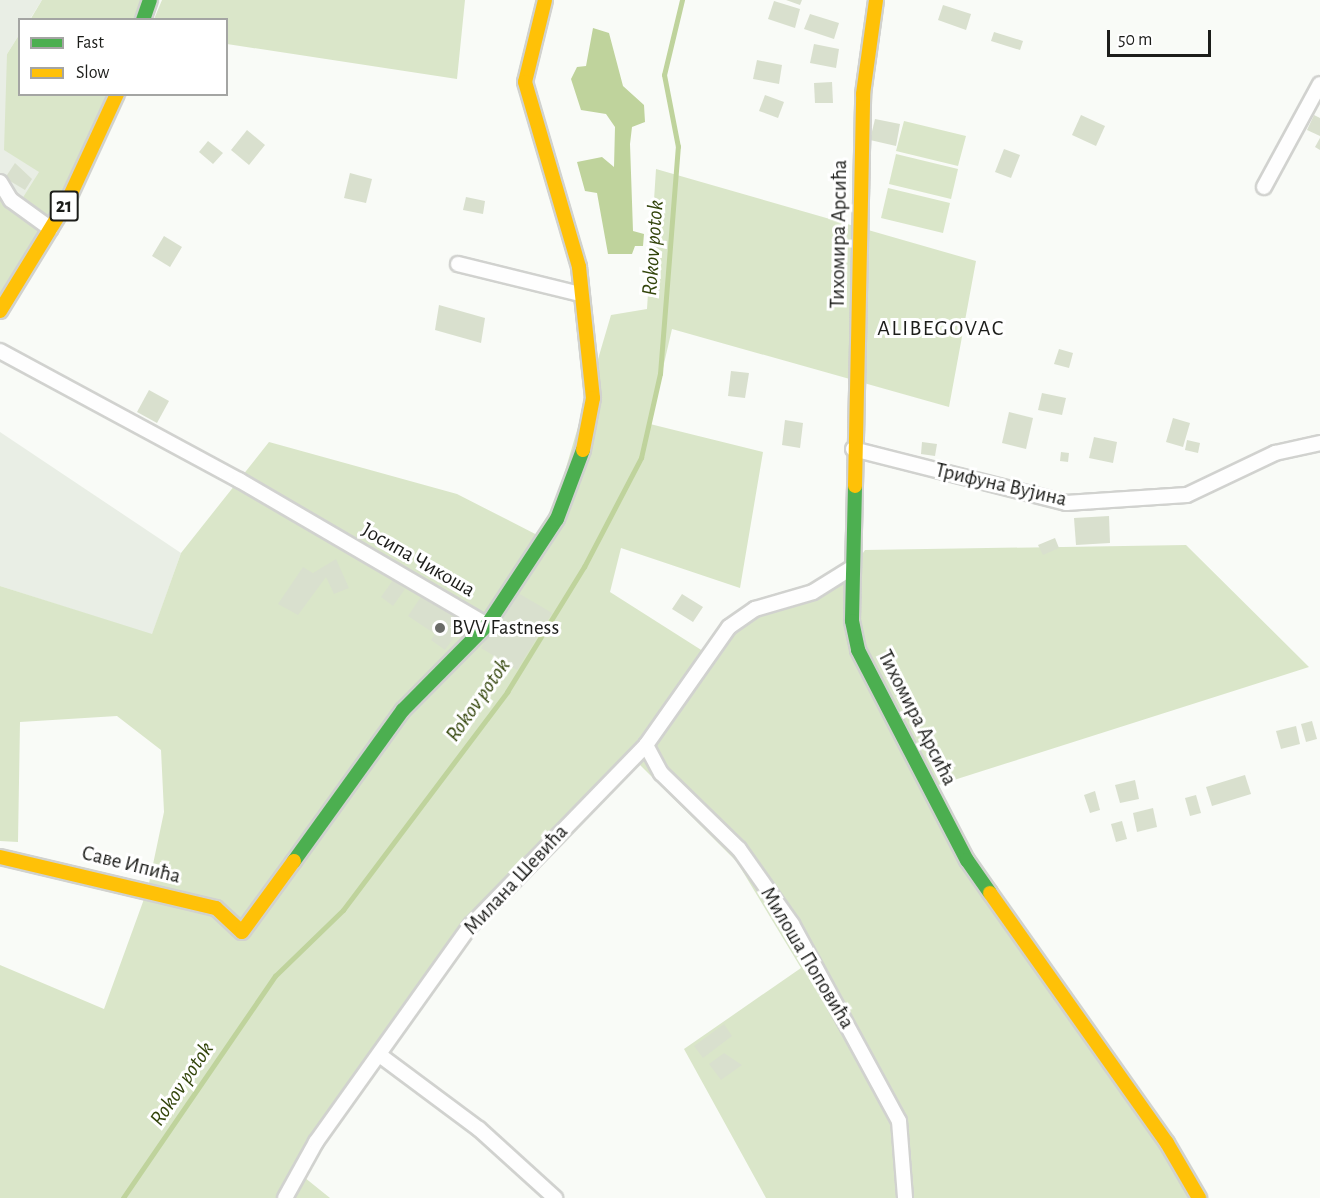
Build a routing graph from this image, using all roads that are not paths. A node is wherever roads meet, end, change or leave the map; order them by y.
1 (150, 0) edge
2 (545, 0) edge
3 (876, 0) edge
4 (145, 18) edge
5 (1320, 84) edge
6 (116, 96) edge
7 (0, 183) edge
8 (1264, 188) dead end
9 (51, 229) junction
10 (458, 264) dead end
11 (580, 294) junction
12 (0, 311) edge
13 (0, 351) edge
14 (1320, 443) edge
15 (854, 449) junction
16 (853, 567) junction
17 (487, 625) junction
18 (646, 745) junction
19 (0, 857) edge
20 (381, 1056) junction
21 (285, 1198) edge
22 (555, 1198) edge
23 (905, 1198) edge
24 (1199, 1198) edge

1 - 4 street
2 - 11 street, Јосипа Чикоша
3 - 15 street, Тихомира Арсића
5 - 8 street
6 - 9 street, 21
7 - 9 street
9 - 12 street, 21
10 - 11 street
11 - 17 street, Јосипа Чикоша
13 - 17 street, Јосипа Чикоша
14 - 15 street, Трифуна Вујина
15 - 16 street, Тихомира Арсића
16 - 18 street
16 - 24 street, Тихомира Арсића
17 - 19 street, Саве Ипића
18 - 20 street, Милана Шевића
18 - 23 street, Милоша Поповића
20 - 21 street, Милана Шевића
20 - 22 street

